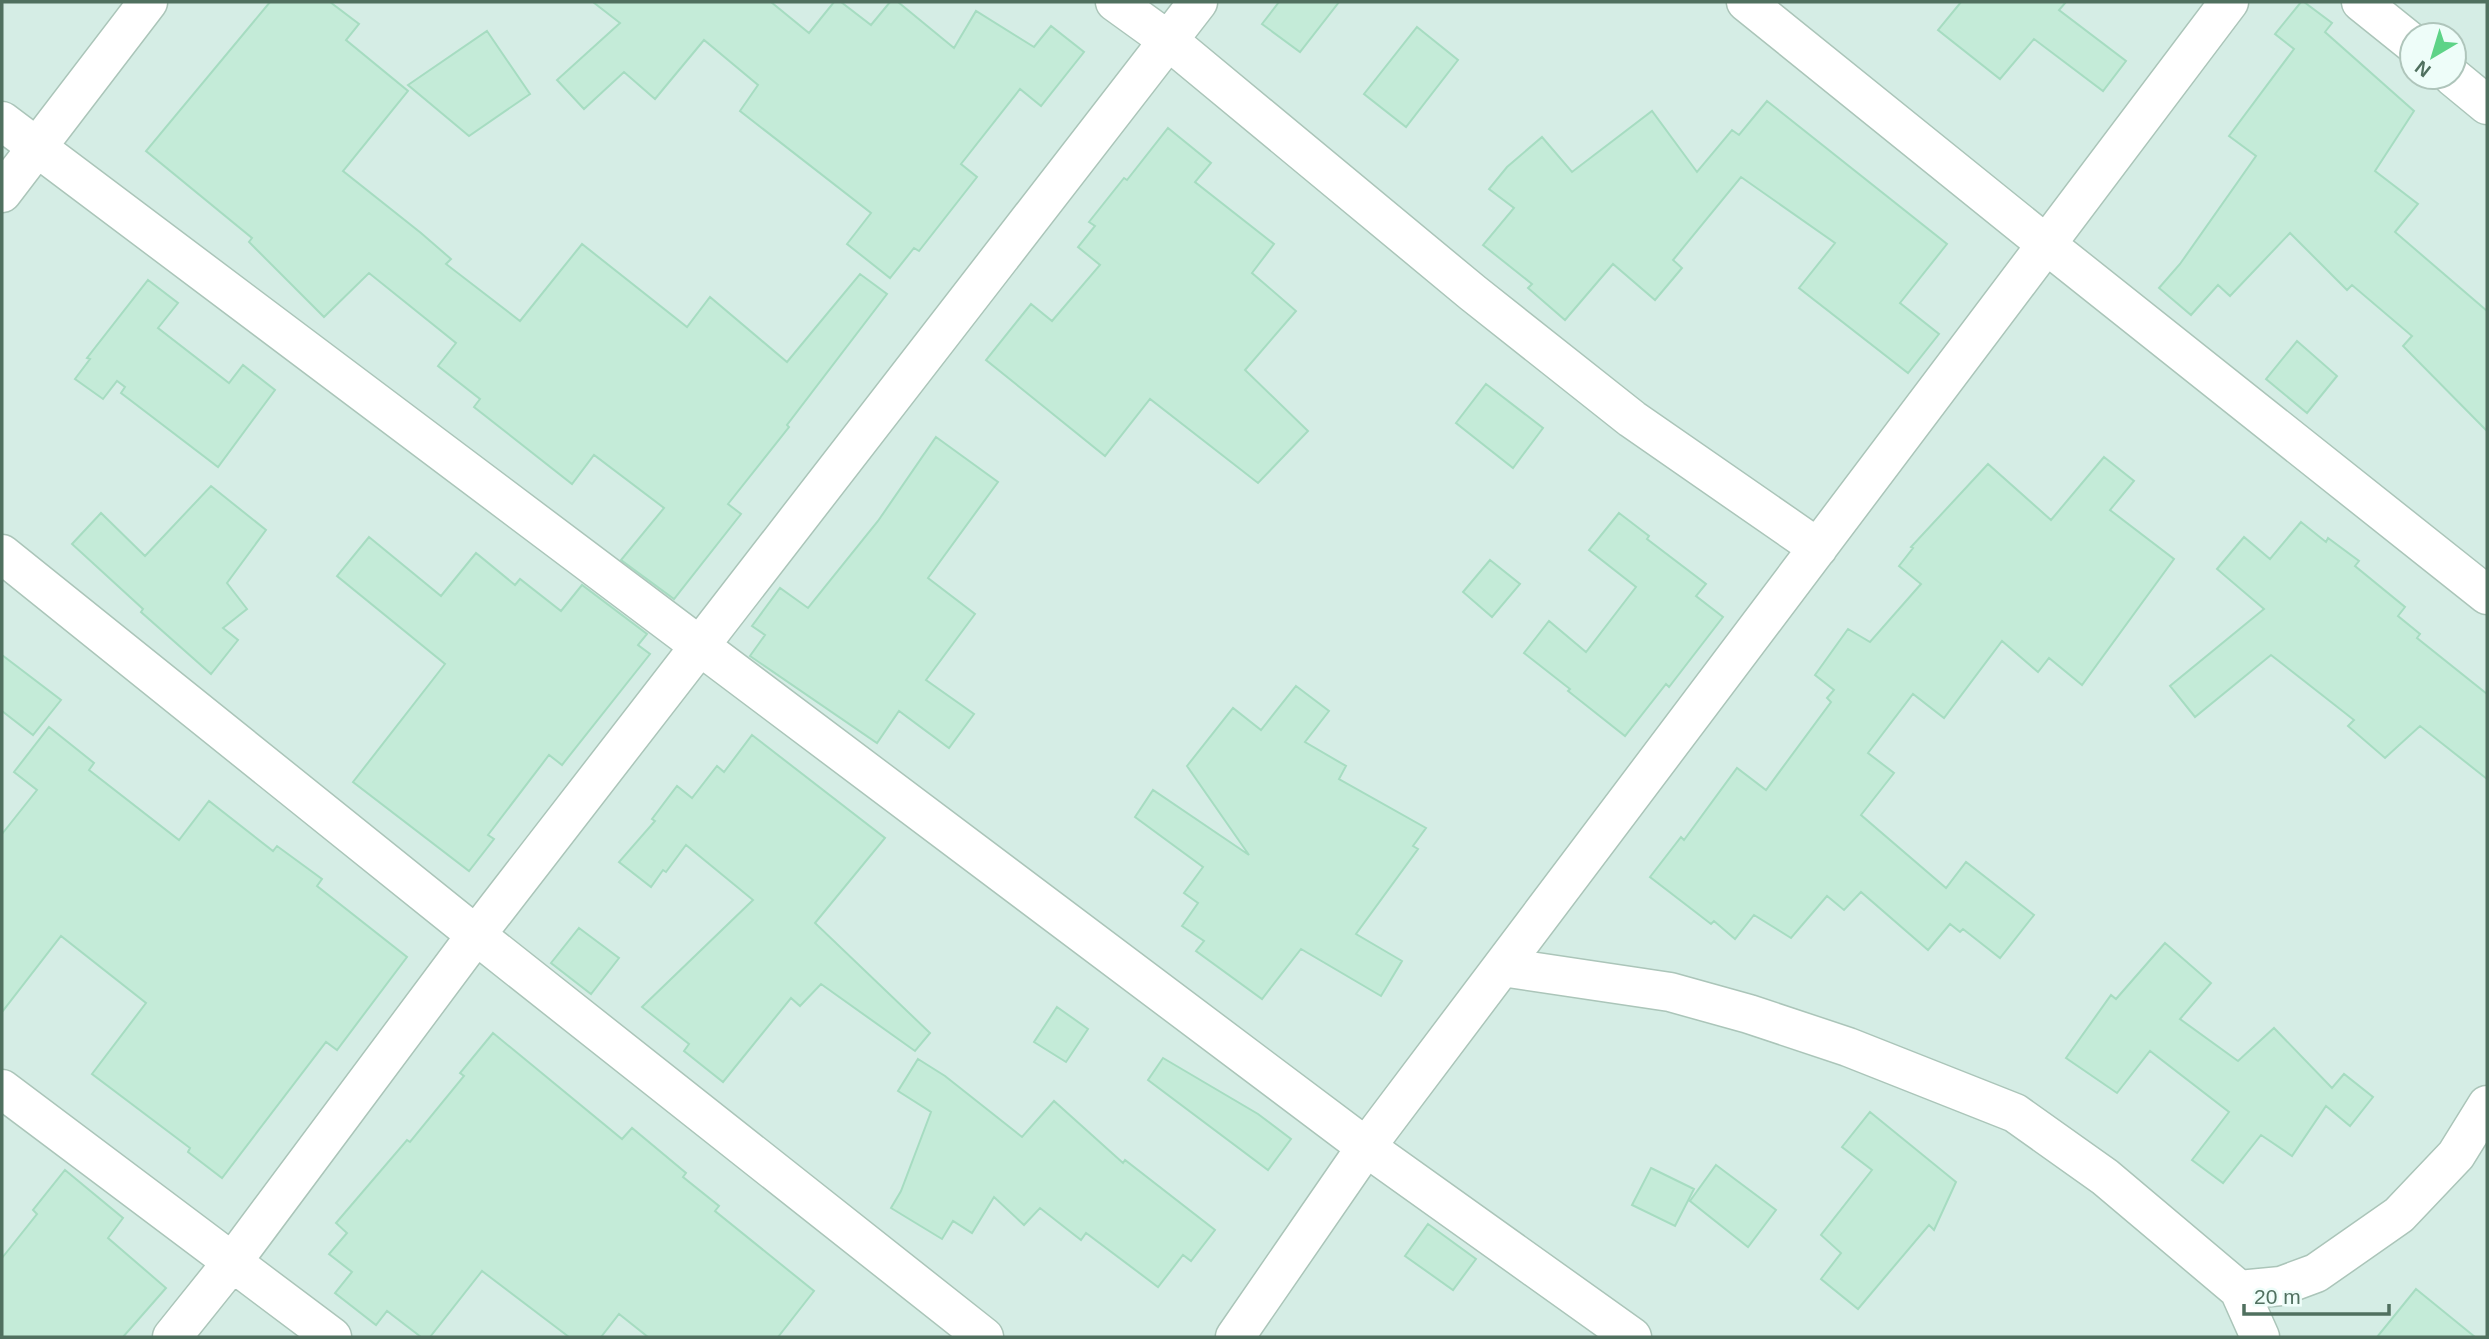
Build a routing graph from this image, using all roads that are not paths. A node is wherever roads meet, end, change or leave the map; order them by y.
1 (148, 2) edge
2 (1115, 2) edge
3 (1198, 2) edge
4 (1746, 2) edge
5 (2229, 2) edge
6 (2361, 2) edge
7 (2398, 32) edge
8 (1170, 41) junction
9 (2468, 89) edge
10 (2487, 105) edge
11 (2, 121) edge
12 (36, 149) junction
13 (2, 193) edge
14 (2046, 245) junction
15 (1818, 548) junction
16 (2, 554) edge
17 (2487, 595) edge
18 (699, 647) junction
19 (476, 935) junction
20 (1502, 967) junction
21 (2, 1089) edge
22 (2487, 1105) edge
23 (1366, 1147) junction
24 (233, 1261) junction
25 (2239, 1290) junction
26 (172, 1337) edge
27 (332, 1337) edge
28 (984, 1337) edge
29 (1235, 1337) edge
30 (1632, 1337) edge
31 (2260, 1337) edge

1 - 12 street
2 - 8 street
3 - 8 street
4 - 14 street
5 - 14 street
6 - 7 street
8 - 15 street
8 - 18 street
9 - 10 street
11 - 12 street
12 - 13 street
12 - 18 street
14 - 15 street
14 - 17 street
15 - 20 street
16 - 19 street
18 - 19 street
18 - 23 street
19 - 24 street
19 - 28 street
20 - 23 street
20 - 25 street
21 - 24 street
22 - 25 street
23 - 29 street
23 - 30 street
24 - 26 street
24 - 27 street
25 - 31 street

